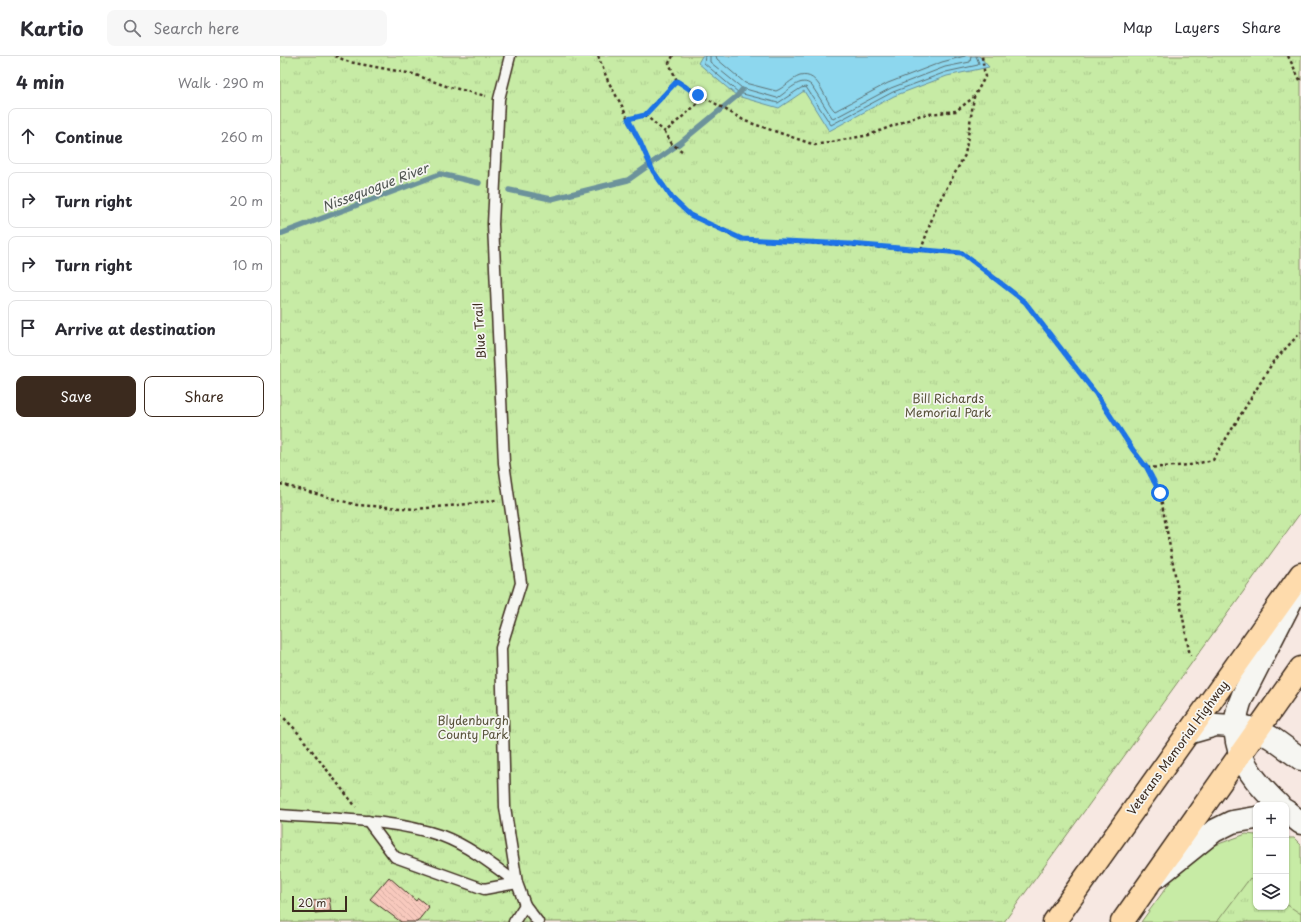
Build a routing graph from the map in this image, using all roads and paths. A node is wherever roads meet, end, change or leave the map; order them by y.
1 (335, 56) edge
2 (510, 56) edge
3 (598, 56) edge
4 (673, 56) edge
5 (982, 56) edge
6 (1288, 56) edge
7 (677, 81) junction
8 (1301, 82) edge
9 (490, 97) dead end
10 (974, 97) junction
11 (704, 98) junction
12 (645, 115) junction
13 (628, 119) junction
14 (665, 132) junction
15 (682, 152) dead end
16 (921, 250) junction
17 (1301, 332) edge
18 (1147, 468) junction
19 (280, 484) edge
20 (502, 499) dead end
21 (1301, 574) edge
22 (1301, 582) edge
23 (1190, 656) dead end
24 (1301, 668) edge
25 (280, 714) edge
26 (1234, 727) junction
27 (1258, 730) junction
28 (1188, 733) junction
29 (1240, 754) junction
30 (1301, 759) edge
31 (1276, 802) edge
32 (280, 815) edge
33 (1253, 818) edge
34 (368, 821) junction
35 (517, 883) junction
36 (1149, 883) junction
37 (525, 905) junction
38 (514, 922) edge
39 (538, 922) edge
40 (1054, 922) edge
41 (1122, 922) edge

1 - 9 path
2 - 35 lane
3 - 13 path
4 - 7 path
5 - 10 path
6 - 8 path
7 - 11 path
7 - 12 path
10 - 11 path
10 - 16 path
11 - 14 path
12 - 13 path
12 - 14 path
13 - 16 path
14 - 15 path
16 - 18 path
17 - 18 path
18 - 23 path
19 - 20 path
21 - 28 highway, Veterans Memorial Highway
22 - 26 street
24 - 27 highway
25 - 34 path
26 - 27 street
26 - 28 street
26 - 29 street
27 - 29 highway
27 - 30 street
28 - 40 highway, Veterans Memorial Highway
29 - 31 street
29 - 36 highway
32 - 34 lane
33 - 36 street
34 - 35 lane
34 - 35 lane
35 - 37 lane
36 - 41 highway
37 - 38 lane
37 - 39 lane

